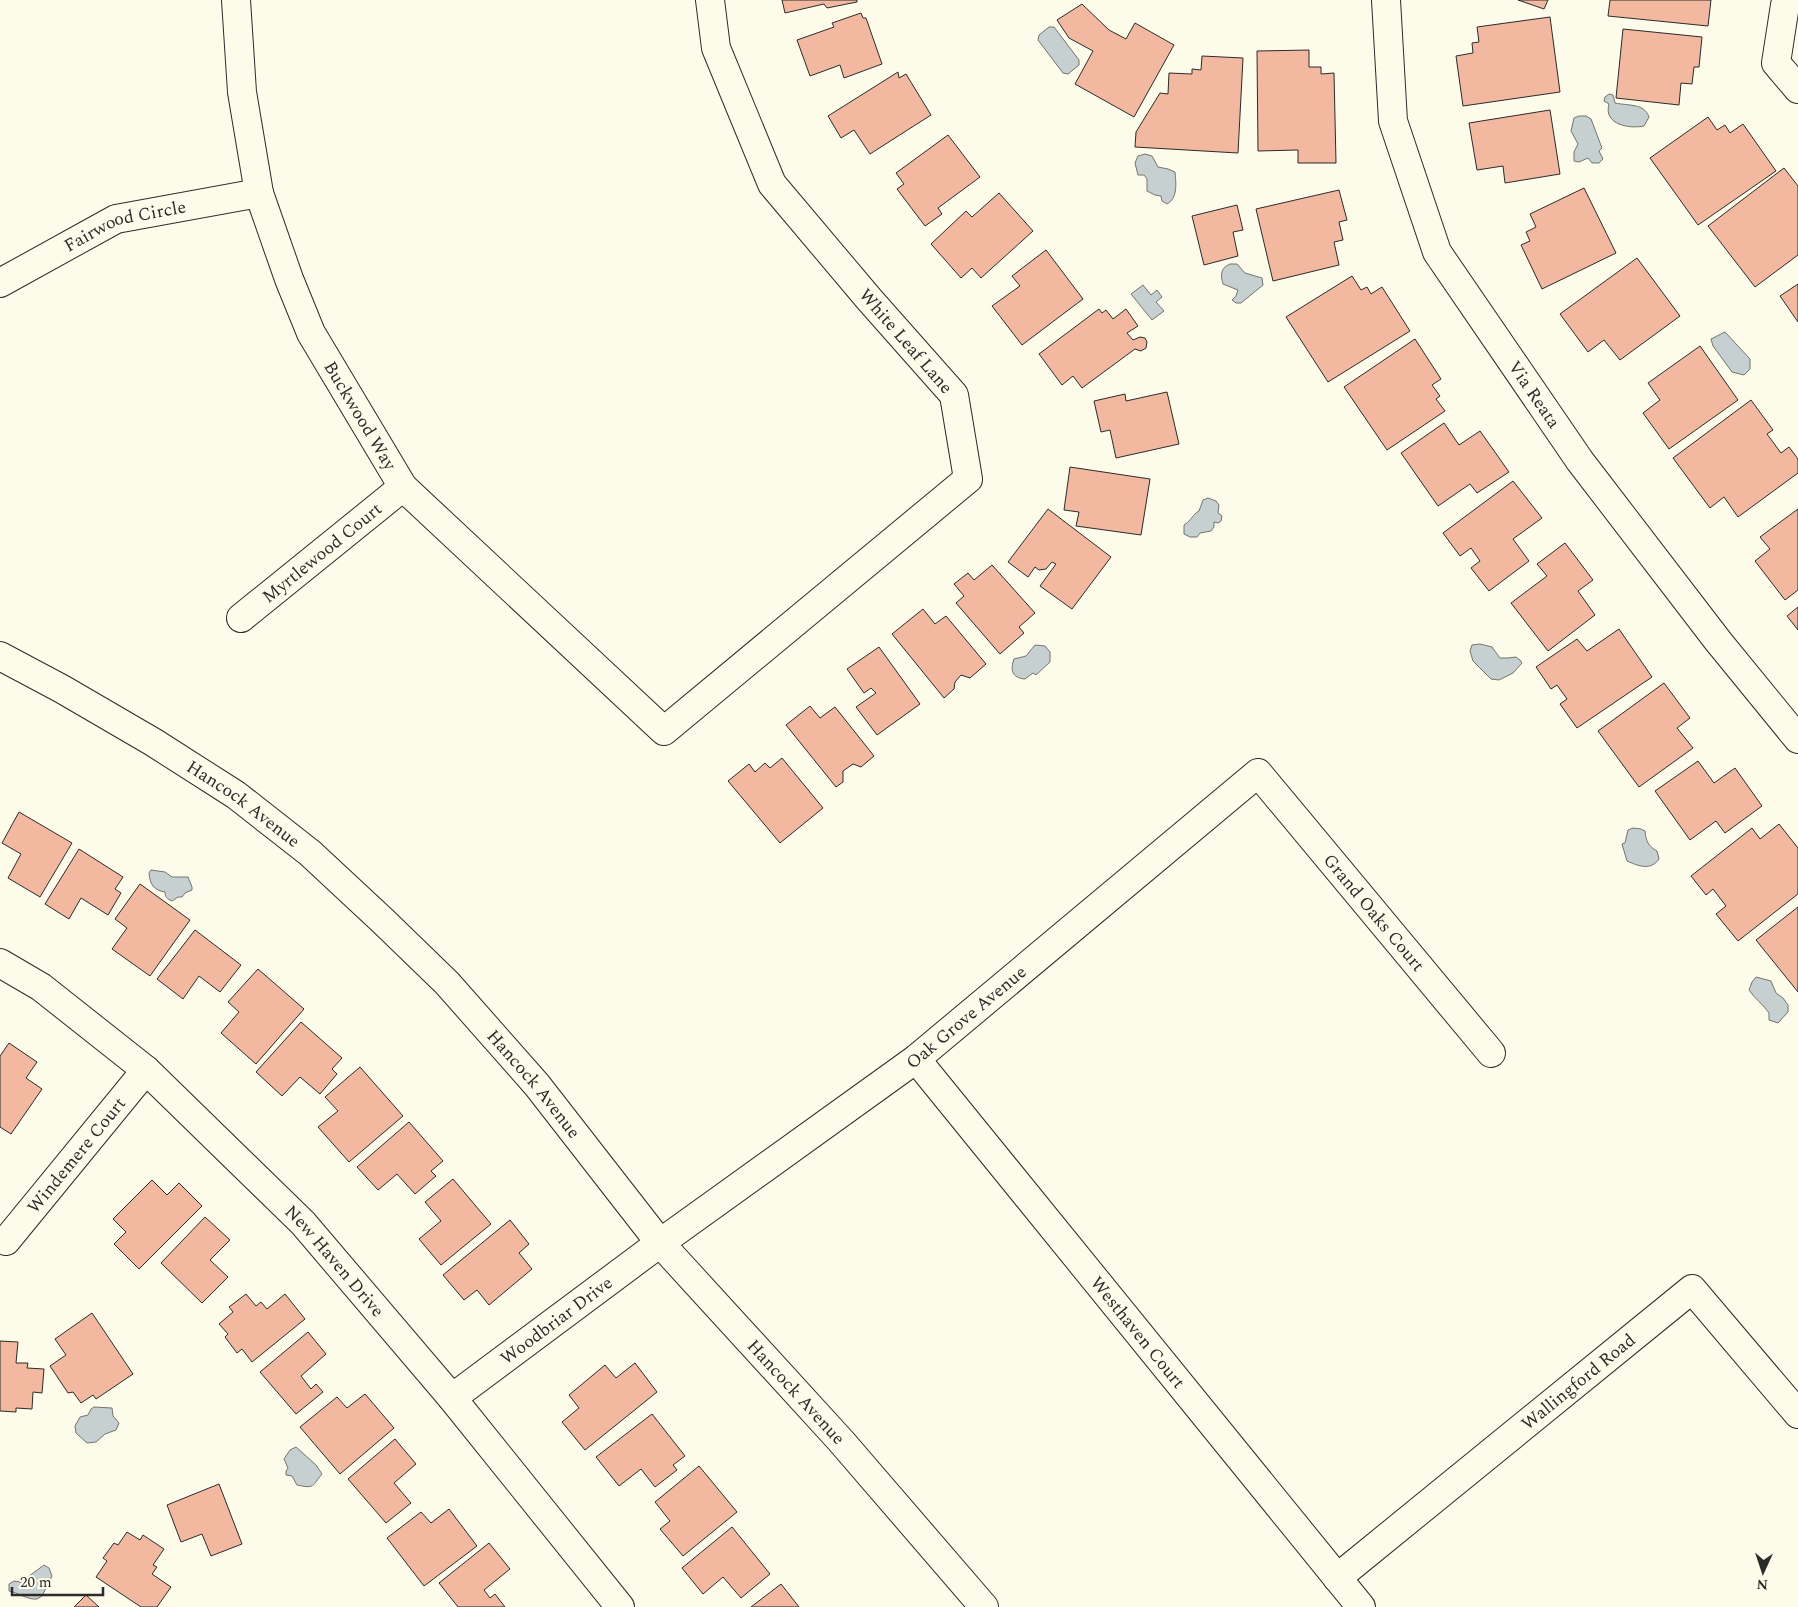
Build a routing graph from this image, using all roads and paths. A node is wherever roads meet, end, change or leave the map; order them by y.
1 (236, 0) edge
2 (710, 0) edge
3 (1386, 0) edge
4 (1791, 0) edge
5 (1798, 88) edge
6 (259, 193) junction
7 (0, 283) edge
8 (403, 487) junction
9 (241, 618) dead end
10 (0, 656) edge
11 (664, 730) joint
12 (1798, 739) edge
13 (1258, 773) joint
14 (0, 963) edge
15 (1491, 1053) dead end
16 (916, 1059) junction
17 (146, 1070) junction
18 (6, 1241) dead end
19 (660, 1243) junction
20 (452, 1398) junction
21 (1798, 1414) edge
22 (1337, 1578) junction
23 (620, 1607) edge
24 (984, 1607) edge
25 (1361, 1607) edge

1 - 6 street, Buckwood Way
2 - 11 street, White Leaf Lane
3 - 12 street, Via Reata
4 - 5 street
6 - 7 street, Fairwood Circle
6 - 8 street, Buckwood Way
8 - 9 street, Myrtlewood Court
8 - 11 street, Buckwood Way
10 - 19 street, Hancock Avenue
13 - 15 street, Grand Oaks Court
13 - 16 street, Oak Grove Avenue
14 - 17 street, New Haven Drive
16 - 19 street, Oak Grove Avenue
16 - 22 street, Westhaven Court
17 - 18 street, Windemere Court
17 - 20 street, New Haven Drive
19 - 20 street, Woodbriar Drive
19 - 24 street, Hancock Avenue
20 - 23 street, New Haven Drive
21 - 22 street, Wallingford Road
22 - 25 street, Westhaven Court

